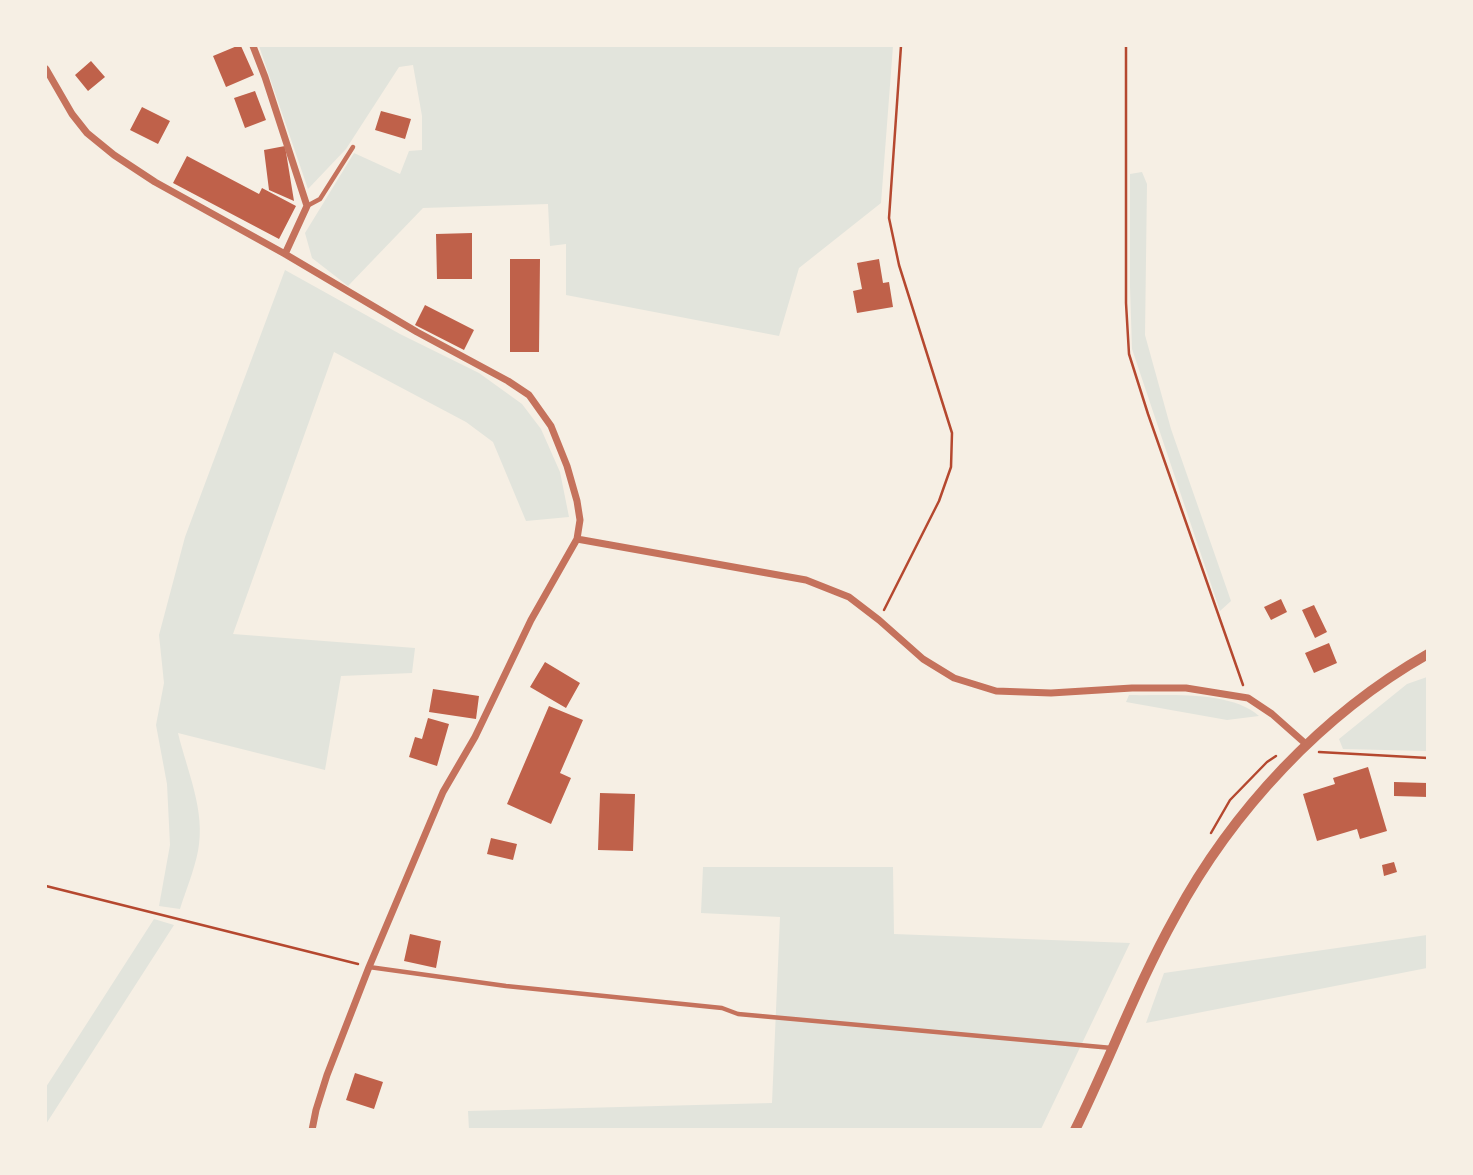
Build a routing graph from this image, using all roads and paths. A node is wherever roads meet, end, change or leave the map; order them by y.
1 (253, 46) edge
2 (901, 46) edge
3 (1126, 46) edge
4 (46, 69) edge
5 (353, 147) dead end
6 (307, 206) junction
7 (285, 254) junction
8 (577, 539) junction
9 (879, 620) junction
10 (1427, 654) edge
11 (1248, 698) junction
12 (1307, 745) junction
13 (1427, 758) edge
14 (46, 886) edge
15 (369, 967) junction
16 (1113, 1048) junction
17 (312, 1129) edge
18 (1075, 1129) edge

1 - 6 street
2 - 9 path
3 - 11 path
4 - 7 street
5 - 6 lane
6 - 7 street
7 - 8 street
8 - 9 street
8 - 15 street
9 - 11 street
10 - 12 street
11 - 12 street
12 - 13 path
12 - 16 street
14 - 15 path
15 - 16 lane
15 - 17 street
16 - 18 street

